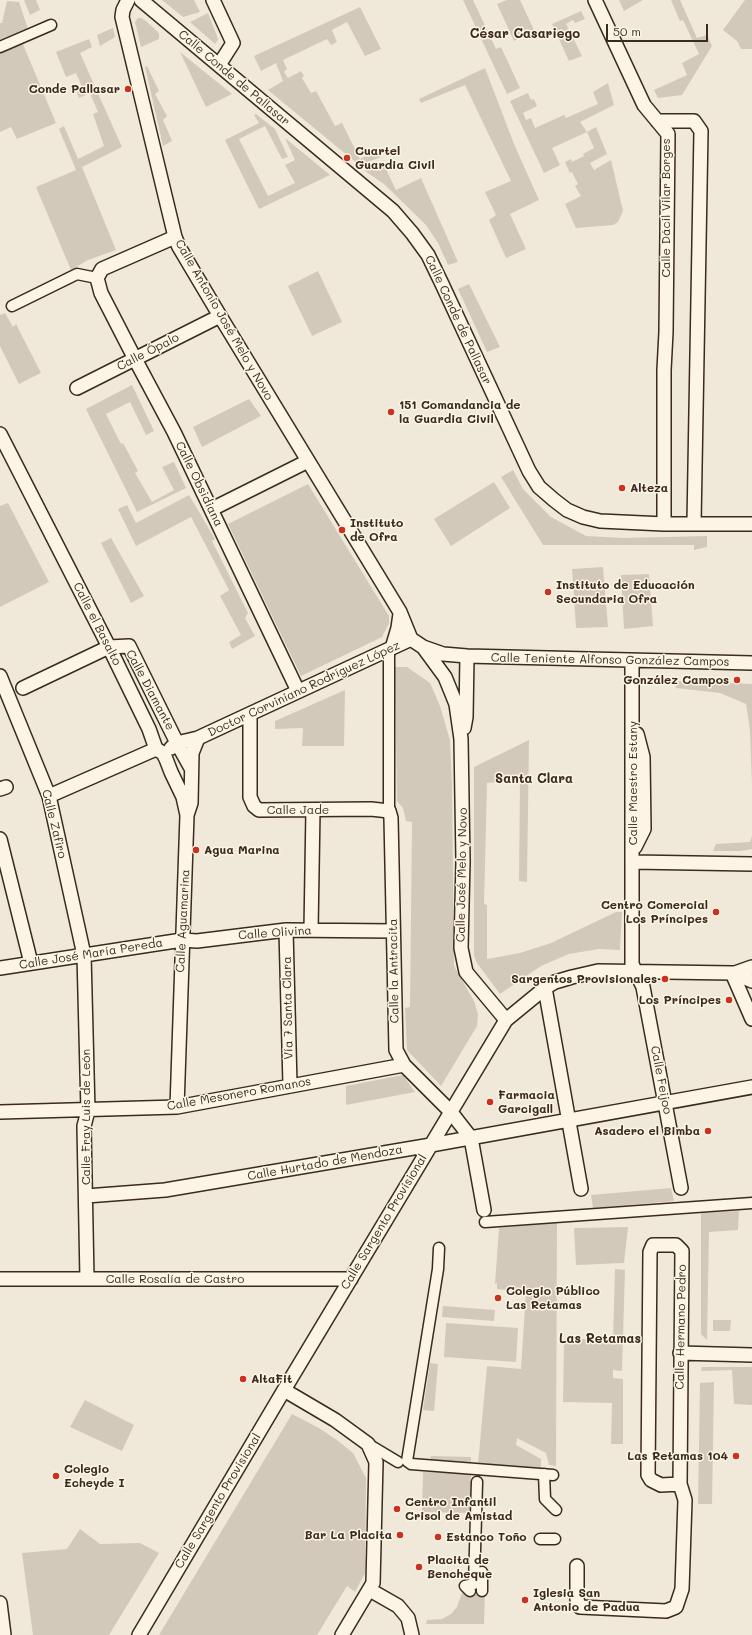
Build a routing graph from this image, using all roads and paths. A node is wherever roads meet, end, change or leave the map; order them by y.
1 (128, 0) edge
2 (141, 0) edge
3 (213, 0) edge
4 (595, 0) edge
5 (51, 24) dead end
6 (0, 47) edge
7 (219, 65) junction
8 (657, 121) junction
9 (175, 237) junction
10 (97, 278) junction
11 (12, 306) dead end
12 (220, 316) junction
13 (135, 359) junction
14 (77, 388) dead end
15 (0, 434) edge
16 (308, 461) junction
17 (212, 509) junction
18 (694, 523) junction
19 (664, 524) junction
20 (752, 524) edge
21 (400, 612) junction
22 (411, 639) junction
23 (109, 647) junction
24 (423, 647) junction
25 (391, 648) junction
26 (467, 656) junction
27 (632, 660) junction
28 (752, 663) edge
29 (0, 676) edge
30 (23, 688) dead end
31 (298, 691) junction
32 (250, 714) junction
33 (198, 738) junction
34 (461, 739) junction
35 (177, 743) junction
36 (156, 749) junction
37 (166, 759) junction
38 (192, 770) junction
39 (170, 772) junction
40 (49, 796) junction
41 (313, 810) junction
42 (389, 811) junction
43 (187, 815) junction
44 (0, 839) edge
45 (633, 857) junction
46 (752, 864) edge
47 (286, 930) junction
48 (311, 930) junction
49 (393, 931) junction
50 (182, 940) junction
51 (84, 955) junction
52 (31, 963) junction
53 (0, 968) edge
54 (637, 973) junction
55 (745, 975) edge
56 (545, 988) junction
57 (752, 1019) edge
58 (506, 1020) junction
59 (404, 1065) junction
60 (290, 1085) junction
61 (752, 1087) edge
62 (665, 1103) junction
63 (177, 1107) junction
64 (88, 1110) junction
65 (450, 1111) junction
66 (0, 1112) edge
67 (568, 1121) junction
68 (471, 1138) junction
69 (431, 1145) junction
70 (681, 1188) dead end
71 (581, 1189) dead end
72 (86, 1196) junction
73 (752, 1202) edge
74 (484, 1216) joint
75 (438, 1248) dead end
76 (0, 1279) edge
77 (87, 1279) junction
78 (351, 1279) junction
79 (680, 1353) junction
80 (752, 1355) edge
81 (284, 1390) junction
82 (368, 1444) junction
83 (398, 1462) dead end
84 (477, 1475) junction
85 (680, 1484) junction
86 (556, 1510) dead end
87 (540, 1539) dead end
88 (554, 1539) dead end
89 (577, 1566) dead end
90 (482, 1572) dead end
91 (370, 1590) junction
92 (470, 1591) dead end
93 (482, 1591) dead end
94 (0, 1603) edge
95 (4, 1635) edge
96 (139, 1635) edge
97 (342, 1635) edge
98 (412, 1635) edge

1 - 9 street, Calle Antonio José Melo y Novo
2 - 7 street, Calle Conde de Pallasar
3 - 7 street
4 - 8 street
5 - 6 street
7 - 19 street, Calle Conde de Pallasar
8 - 18 street, Calle Dácil Vilar Borges
8 - 19 street, Calle Dácil Vilar Borges
9 - 10 street
9 - 12 street, Calle Antonio José Melo y Novo
10 - 11 street
10 - 13 street, Calle Obsidiana
12 - 13 street, Calle Ópalo
12 - 16 street, Calle Antonio José Melo y Novo
13 - 14 street, Calle Ópalo
13 - 17 street, Calle Obsidiana
15 - 23 street, Calle el Basalto
16 - 17 street
16 - 21 street, Calle Antonio José Melo y Novo
17 - 31 street, Calle Obsidiana
18 - 19 street, Calle Conde de Pallasar
18 - 20 street, Calle Conde de Pallasar
21 - 22 street, Calle Antonio José Melo y Novo
21 - 25 street
22 - 24 street
22 - 25 street, Doctor Corviniano Rodríguez López
23 - 30 street, Calle Diamante
23 - 35 street, Calle Diamante
23 - 36 street, Calle el Basalto
24 - 26 street, Calle Teniente Alfonso González Campos
24 - 34 street
25 - 31 street, Doctor Corviniano Rodríguez López
25 - 42 street
26 - 27 street, Calle Teniente Alfonso González Campos
26 - 34 street
27 - 28 street, Calle Teniente Alfonso González Campos
27 - 45 street, Calle Maestro Estany
29 - 40 street, Calle Zafiro
31 - 32 street, Doctor Corviniano Rodríguez López
32 - 33 street, Doctor Corviniano Rodríguez López
32 - 41 street, Calle Jade
33 - 35 street, Doctor Corviniano Rodríguez López
33 - 38 street, Calle Aguamarina
34 - 58 street, Calle José Melo y Novo
35 - 37 street
35 - 38 street, Calle Diamante
36 - 37 street, Calle el Basalto
36 - 40 street
37 - 39 street, Calle el Basalto
38 - 39 street
38 - 43 street, Calle Aguamarina
39 - 43 street, Calle el Basalto
40 - 51 street, Calle Zafiro
41 - 42 street, Calle Jade
41 - 48 street
42 - 49 street, Calle la Antracita
43 - 50 street, Calle Aguamarina
44 - 52 street
45 - 46 street
45 - 54 street, Calle Maestro Estany
47 - 48 street, Calle Olivina
47 - 50 street, Calle Olivina
47 - 60 street, Vía 7 Santa Clara
48 - 49 street, Calle Olivina
49 - 59 street, Calle la Antracita
50 - 51 street, Calle José María Pereda
50 - 63 street, Calle Aguamarina
51 - 52 street, Calle José María Pereda
51 - 64 street, Calle Fray Luis de León
52 - 53 street, Calle José María Pereda
54 - 55 street, Calle Sargento Provisional
54 - 56 street, Calle Sargento Provisional
54 - 62 street, Calle Feijoo
55 - 57 street
56 - 58 street, Calle Sargento Provisional
56 - 67 street
58 - 65 street, Calle Sargento Provisional
59 - 60 street, Calle Mesonero Romanos
59 - 65 street, Calle la Antracita
60 - 63 street, Calle Mesonero Romanos
61 - 62 street, Calle Hurtado de Mendoza
62 - 67 street, Calle Hurtado de Mendoza
62 - 70 street, Calle Feijoo
63 - 64 street, Calle Mesonero Romanos
64 - 66 street, Calle Mesonero Romanos
64 - 72 street, Calle Fray Luis de León
65 - 68 street, Calle la Antracita
65 - 69 street, Calle Sargento Provisional
67 - 68 street, Calle Hurtado de Mendoza
67 - 71 street
68 - 69 street, Calle Hurtado de Mendoza
68 - 74 street
69 - 72 street, Calle Hurtado de Mendoza
69 - 78 street, Calle Sargento Provisional
72 - 77 street, Calle Fray Luis de León
73 - 74 street
75 - 84 street
76 - 77 street, Calle Rosalía de Castro
77 - 78 street, Calle Rosalía de Castro
78 - 81 street, Calle Sargento Provisional
79 - 80 street
79 - 85 street, Calle Hermano Pedro
79 - 85 street, Calle Hermano Pedro
81 - 82 street
81 - 96 street, Calle Sargento Provisional
82 - 83 street
82 - 91 street
84 - 86 street
84 - 92 street
85 - 89 street, Calle Hermano Pedro
87 - 88 street
90 - 93 street
91 - 97 street
91 - 98 street
94 - 95 street

